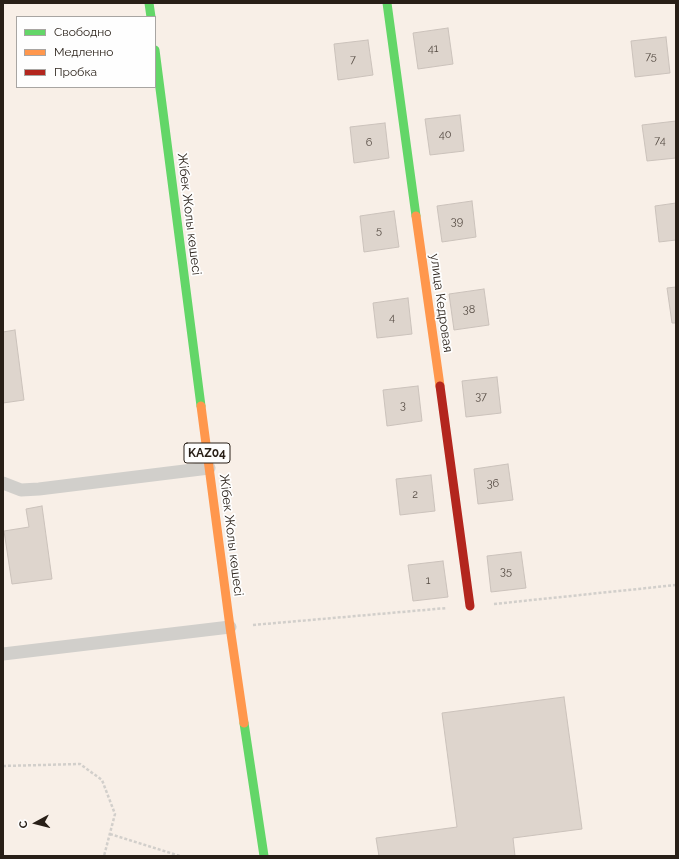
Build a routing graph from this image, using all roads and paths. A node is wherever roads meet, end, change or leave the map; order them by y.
1 (149, 3) edge
2 (387, 3) edge
3 (151, 16) edge
4 (156, 58) edge
5 (209, 468) junction
6 (3, 483) edge
7 (470, 606) dead end
8 (230, 627) junction
9 (3, 654) edge
10 (3, 766) edge
11 (110, 834) junction
12 (104, 856) edge
13 (180, 856) edge
14 (264, 856) edge

1 - 3 main road
2 - 7 main road, улица Кедровая
4 - 5 main road, Жібек Жолы көшесі / KАZ04
5 - 6 lane
5 - 8 main road, Жібек Жолы көшесі / KАZ04
8 - 9 lane
8 - 14 main road, Жібек Жолы көшесі / KАZ04
10 - 11 path
11 - 12 path
11 - 13 path

